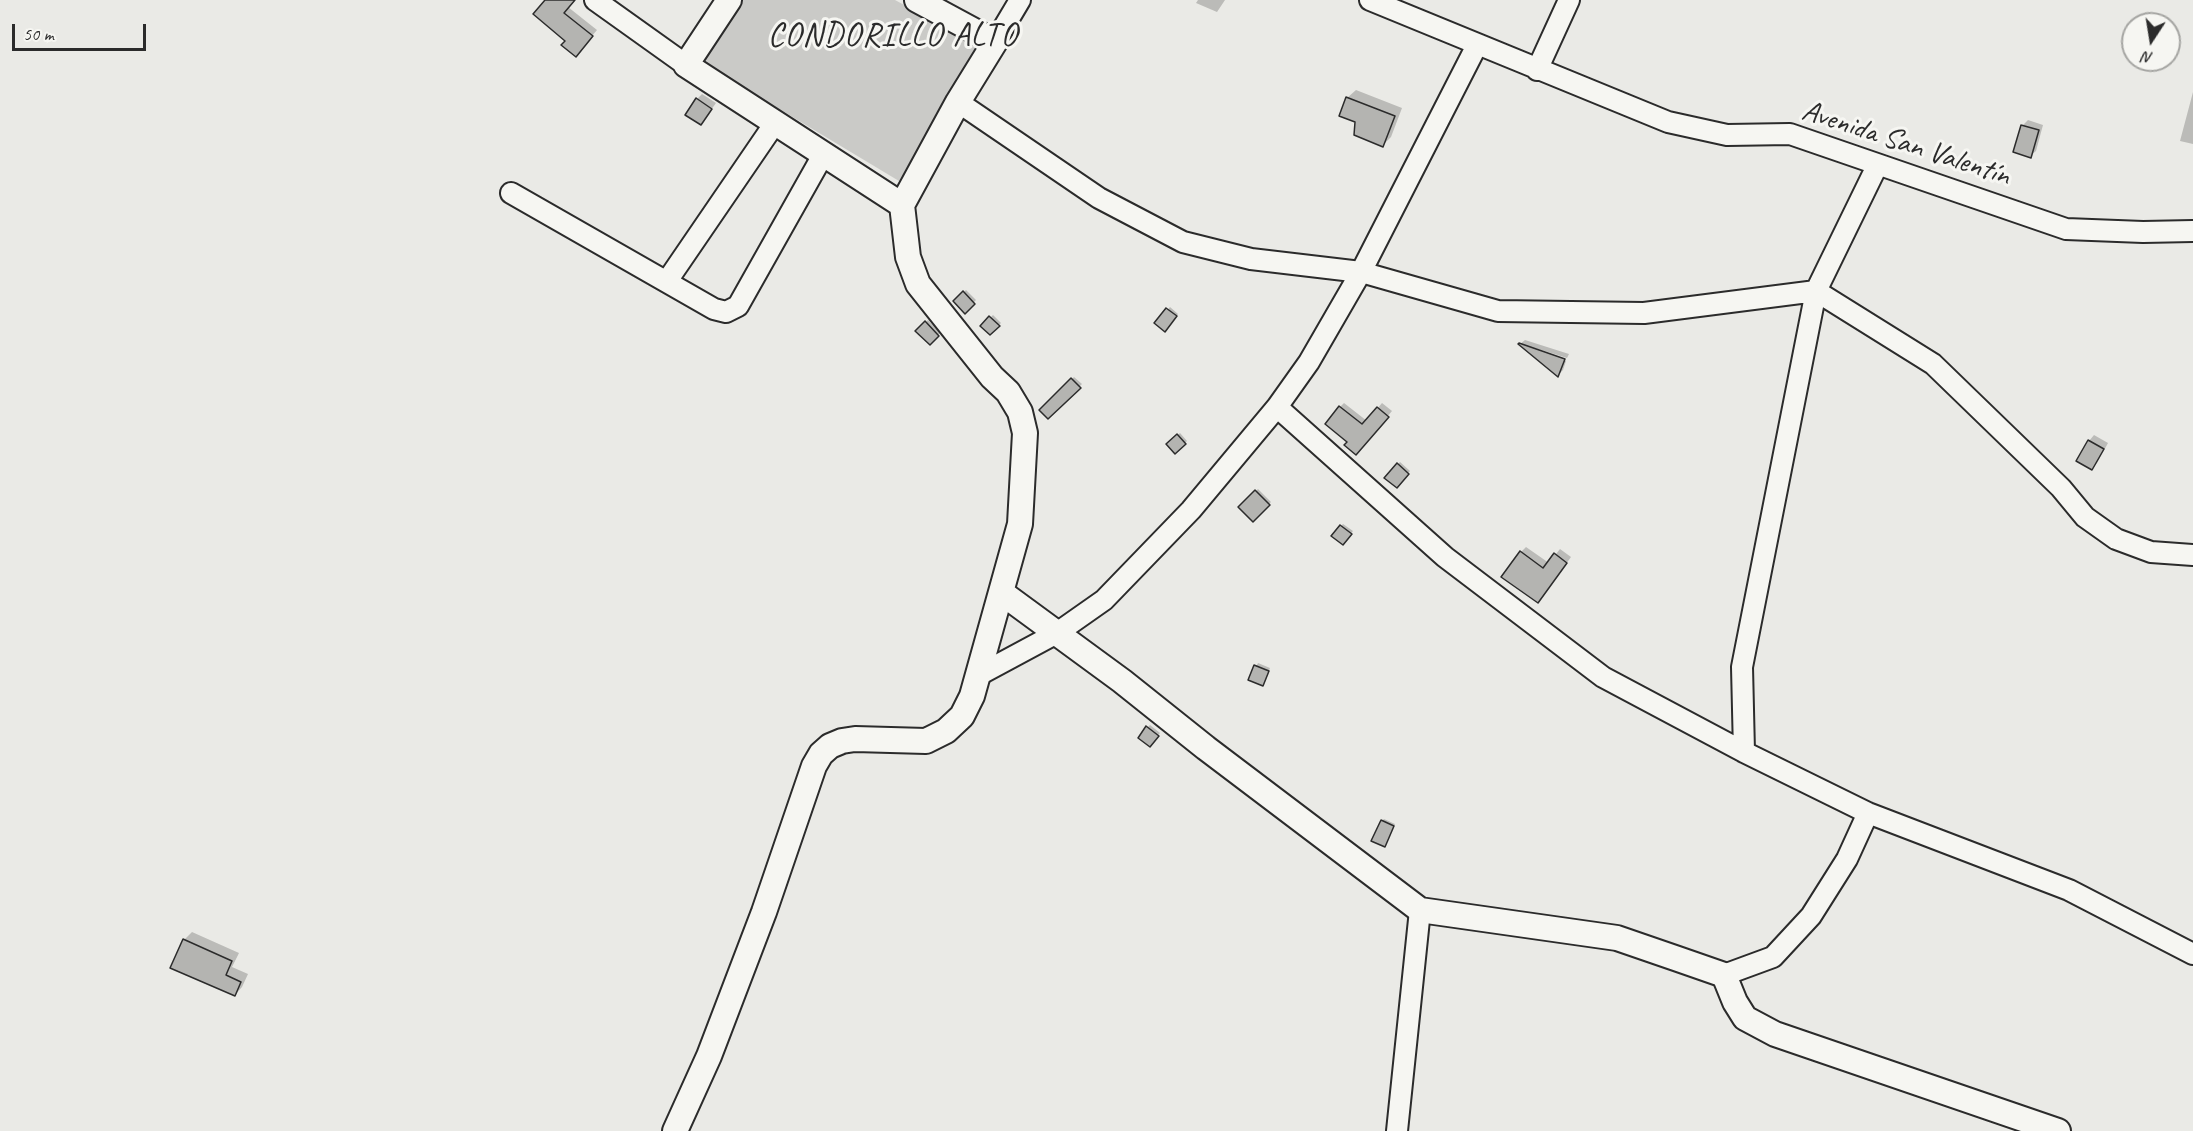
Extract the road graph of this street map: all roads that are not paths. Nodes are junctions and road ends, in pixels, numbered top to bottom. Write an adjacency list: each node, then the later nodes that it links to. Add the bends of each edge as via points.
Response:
1 (595, 0): 9 (street)
2 (729, 0): 9 (street)
3 (917, 0): 7 (street)
4 (1020, 0): 7 (street)
5 (1370, 0): 8 (street, Avenida San Valentín)
6 (1569, 0): 10 (street)
7 (995, 42): 11 (street)
8 (1477, 45): 10 (street, Avenida San Valentín); 18 (street)
9 (686, 65): 12 (street)
10 (1536, 69): 14 (street, Avenida San Valentín, via 1668,122 1727,135 1790,134)
11 (958, 102): 16 (street); 18 (street, via 1099,198 1183,242 1251,259)
12 (775, 123): 13 (street); 19 (street)
13 (823, 155): 16 (street); 19 (street, via 738,306 726,312 714,309)
14 (1877, 166): 17 (street, Avenida San Valentín, via 2066,230); 20 (street)
15 (511, 192): 19 (street)
16 (902, 205): 23 (street, via 908,257 918,284 1008,392 1020,412 1025,433 1020,524)
17 (2193, 231)
18 (1361, 272): 20 (street, via 1498,311 1644,313); 21 (street, via 1309,362)
19 (667, 281)
20 (1816, 291): 22 (street, via 1933,364 2061,488 2085,517 2116,539 2151,552); 26 (street, via 1742,667)
21 (1277, 407): 24 (street, via 1191,510 1104,600); 26 (street, via 1445,557 1603,677)
22 (2193, 555)
23 (1002, 592): 24 (street); 25 (street)
24 (1057, 633): 25 (street); 28 (street)
25 (977, 676): 31 (street, via 962,716 946,731 926,741 842,741 821,754 709,1056)
26 (1744, 752): 27 (street)
27 (1868, 813): 29 (street, via 2069,890); 30 (street, via 1847,859 1812,916 1773,957)
28 (1420, 910): 30 (street, via 1617,938); 32 (street)
29 (2193, 954)
30 (1724, 975): 33 (street, via 1745,1018 1775,1034)
31 (675, 1131)
32 (1397, 1131)
33 (2058, 1131)

